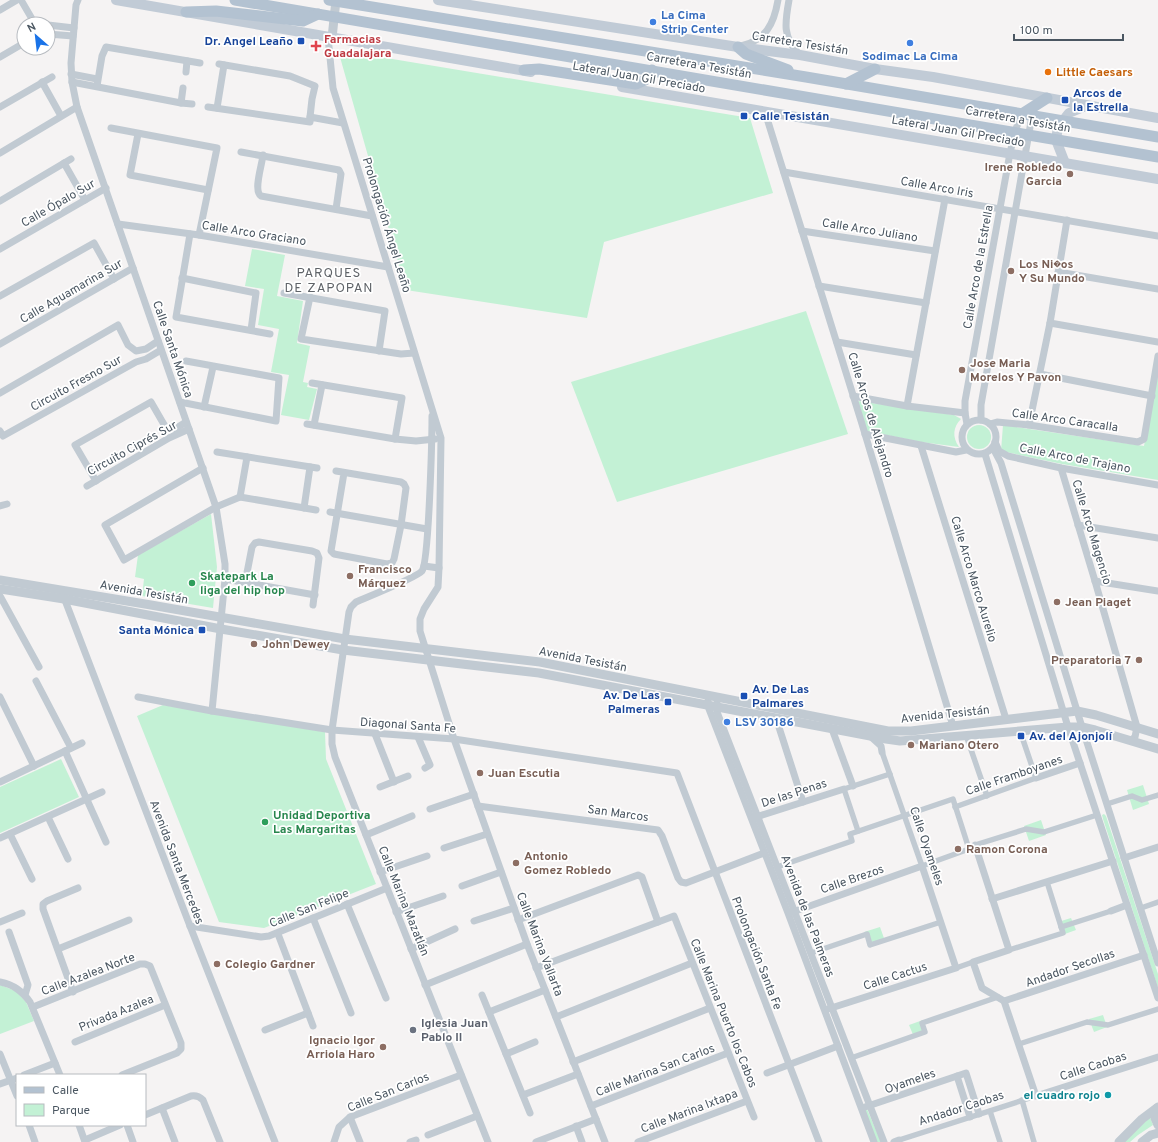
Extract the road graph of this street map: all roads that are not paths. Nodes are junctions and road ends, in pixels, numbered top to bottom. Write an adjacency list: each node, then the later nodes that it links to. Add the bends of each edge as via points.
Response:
1 (17, 0): 10 (street)
2 (21, 0): 13 (street)
3 (78, 0): 16 (street, Calle Santa Mónica)
4 (116, 0): 11 (main road, Lateral Juan Gil Preciado)
5 (235, 0): 12 (main road, Carretera a Tesistán)
6 (333, 0): 14 (street, Prolongación Ángel Leaño); 32 (main road, Carretera a Tesistán)
7 (438, 0): 20 (main road, Carretera Tesistán)
8 (778, 0): 20 (street, via 774,16 764,34 755,41)
9 (789, 0): 22 (street, via 786,31 793,49)
10 (0, 10)
11 (186, 12): 12 (main road, via 216,11 304,21); 19 (main road, Lateral Juan Gil Preciado)
12 (318, 14): 14 (main road, Carretera a Tesistán)
13 (32, 16)
14 (332, 17): 19 (street, Prolongación Ángel Leaño); 28 (main road, Carretera a Tesistán)
15 (56, 26): 16 (street)
16 (74, 28): 18 (street, Calle Santa Mónica)
17 (56, 35): 18 (street)
18 (73, 36): 30 (street, Calle Santa Mónica)
19 (329, 40): 27 (main road, Lateral Juan Gil Preciado); 52 (street, Prolongación Ángel Leaño, via 333,88)
20 (738, 47): 22 (main road, Carretera Tesistán); 32 (main road, via 746,54)
21 (16, 48): 23 (street)
22 (800, 55): 26 (main road, Carretera Tesistán)
23 (0, 57)
24 (187, 61): 25 (street); 29 (street); 35 (street, via 106,47)
25 (200, 63)
26 (875, 69): 36 (main road); 38 (main road, Carretera Tesistán)
27 (524, 70): 28 (main road, via 539,69 636,84 645,80); 46 (main road, Lateral Juan Gil Preciado)
28 (652, 70): 54 (main road, Carretera a Tesistán)
29 (186, 72)
30 (71, 74): 34 (street, Calle Santa Mónica); 35 (street)
31 (52, 77): 33 (street)
32 (806, 77): 36 (main road, Carretera a Tesistán)
33 (42, 82): 41 (street); 48 (street)
34 (72, 82): 35 (street); 44 (street, Calle Santa Mónica)
35 (97, 83): 39 (street)
36 (846, 84): 47 (main road, Carretera a Tesistán)
37 (183, 88): 39 (street)
38 (1048, 98): 43 (main road, Carretera Tesistán); 47 (main road)
39 (181, 103): 40 (street)
40 (192, 104)
41 (0, 106)
42 (208, 106): 45 (street)
43 (1086, 106): 50 (main road, Carretera Tesistán); 51 (main road, via 1069,113)
44 (77, 107): 48 (street); 70 (street, Calle Santa Mónica)
45 (217, 108): 49 (street, via 310,122); 49 (street, via 222,64 290,76 315,86)
46 (765, 112): 61 (main road, Lateral Juan Gil Preciado); 68 (street, Calle Arcos de Alejandro)
47 (1027, 115): 51 (main road, Carretera a Tesistán); 54 (street, Calle Arco de la Estrella); 56 (street)
48 (61, 116): 59 (street)
49 (310, 116): 52 (street)
50 (1158, 118)
51 (1062, 121): 57 (main road, Carretera a Tesistán); 58 (main road, via 1058,127)
52 (343, 123): 78 (street, Prolongación Ángel Leaño)
53 (110, 128): 55 (street)
54 (1015, 131): 56 (main road, Carretera a Tesistán); 61 (street, Calle Arco de la Estrella)
55 (138, 134): 71 (street, via 130,175); 71 (street, via 217,148)
56 (1028, 134): 58 (main road, Carretera a Tesistán); 63 (street)
57 (1158, 137)
58 (1056, 140): 64 (main road, Carretera a Tesistán); 67 (main road)
59 (0, 152)
60 (241, 152): 62 (street)
61 (1010, 154): 63 (main road, Lateral Juan Gil Preciado); 76 (street, Calle Arco de la Estrella)
62 (264, 155): 75 (street, via 339,170 341,174); 75 (street, via 257,189 259,195)
63 (1024, 156): 67 (main road, Lateral Juan Gil Preciado); 77 (street)
64 (1158, 157)
65 (71, 159): 66 (street)
66 (64, 163): 73 (street); 74 (street)
67 (1066, 163): 69 (main road, Lateral Juan Gil Preciado)
68 (784, 172): 72 (street, Calle Arco Iris); 81 (street, Calle Arcos de Alejandro)
69 (1158, 179)
70 (106, 188): 73 (street, Calle Ópalo Sur); 80 (street, Calle Santa Mónica)
71 (208, 190): 83 (street)
72 (945, 199): 76 (street, Calle Arco Iris); 86 (street)
73 (85, 200): 85 (street, Calle Ópalo Sur)
74 (0, 201)
75 (336, 209): 78 (street)
76 (1000, 209): 77 (street, Calle Arco Iris); 122 (street, Calle Arco de la Estrella, via 965,401)
77 (1014, 211): 79 (street, Calle Arco Iris); 123 (street, via 981,405)
78 (372, 216): 87 (street, Prolongación Ángel Leaño)
79 (1067, 220): 84 (street, Calle Arco Iris); 89 (street)
80 (118, 224): 82 (street, Calle Arco Graciano); 88 (street, Calle Santa Mónica)
81 (802, 231): 86 (street, Calle Arco Juliano); 92 (street, Calle Arcos de Alejandro)
82 (190, 234): 83 (street, Calle Arco Graciano); 90 (street)
83 (199, 235): 87 (street, Calle Arco Graciano)
84 (1158, 236)
85 (0, 249)
86 (935, 251): 97 (street)
87 (388, 267): 107 (street, Prolongación Ángel Leaño)
88 (133, 268): 91 (street, Calle Aguamarina Sur); 101 (street, Calle Santa Mónica)
89 (1058, 272): 93 (street); 98 (street)
90 (182, 278): 99 (street, via 256,293); 99 (street, via 176,317)
91 (114, 279): 95 (street, via 94,243); 104 (street, Calle Aguamarina Sur)
92 (819, 286): 97 (street); 102 (street, Calle Arcos de Alejandro)
93 (1158, 289)
94 (284, 293): 96 (street)
95 (0, 296)
96 (310, 297): 106 (street, via 385,311); 106 (street, via 302,339)
97 (926, 303): 108 (street)
98 (1050, 323): 103 (street); 112 (street)
99 (251, 330): 100 (street)
100 (270, 334)
101 (158, 341): 105 (street, Calle Santa Mónica); 115 (street, via 146,349 136,351 128,345 118,325)
102 (837, 342): 108 (street); 116 (street, Calle Arcos de Alejandro)
103 (1158, 342)
104 (0, 344)
105 (161, 350): 118 (street, Calle Santa Mónica); 128 (street, Circuito Fresno Sur)
106 (379, 351): 107 (street)
107 (414, 353): 121 (street, Prolongación Ángel Leaño)
108 (916, 355): 119 (street)
109 (1158, 356): 117 (street)
110 (186, 361): 111 (street)
111 (213, 367): 120 (street); 120 (street, via 279,378 276,421)
112 (1040, 374): 117 (street); 127 (street)
113 (312, 384): 114 (street)
114 (322, 385): 131 (street, via 402,398); 131 (street, via 310,425)
115 (0, 393)
116 (853, 396): 119 (street); 129 (street, Calle Arcos de Alejandro)
117 (1152, 396): 127 (street, Calle Arco Caracalla, via 1144,439 1138,442)
118 (180, 402): 120 (street); 126 (street, Calle Santa Mónica)
119 (907, 406): 122 (street)
120 (204, 407)
121 (432, 410): 130 (street, Prolongación Ángel Leaño); 132 (street, Prolongación Ángel Leaño)
122 (965, 413): 124 (street, Calle Arco de la Estrella)
123 (981, 420): 124 (street); 125 (street)
124 (967, 424): 135 (street, via 961,440)
125 (990, 424): 127 (street, Calle Arco Caracalla, via 997,422); 133 (street, via 996,436)
126 (188, 425): 139 (street, Calle Santa Mónica); 143 (street, Circuito Ciprés Sur); 143 (street, via 175,429 166,428 151,402 75,445)
127 (1029, 425)
128 (2, 433)
129 (865, 434): 134 (street); 185 (street, Calle Arcos de Alejandro)
130 (441, 438): 132 (street); 156 (street, Prolongación Ángel Leaño)
131 (395, 439): 132 (street)
132 (432, 439): 153 (street, Prolongación Ángel Leaño)
133 (994, 445): 137 (street); 140 (street, Calle Arco de Trajano, via 1002,454); 181 (street)
134 (921, 446): 135 (street, via 956,452); 184 (street, Calle Arco Marco Aurelio)
135 (966, 450): 137 (street, via 972,454)
136 (217, 452): 138 (street)
137 (985, 454): 182 (street)
138 (247, 456): 146 (street); 148 (street, via 314,468)
139 (203, 468): 147 (street, Calle Santa Mónica); 147 (street, via 105,525 124,560)
140 (1061, 468): 144 (street, Calle Arco de Trajano); 152 (street, Calle Arco Magencio)
141 (336, 471): 142 (street)
142 (344, 473): 150 (street); 151 (street, via 404,484 406,488)
143 (96, 481): 145 (street, Circuito Ciprés Sur)
144 (1158, 485)
145 (86, 486)
146 (240, 497): 147 (street); 148 (street)
147 (216, 507): 157 (street, Calle Santa Mónica, via 225,564)
148 (304, 508): 149 (street)
149 (316, 510)
150 (334, 513): 151 (street); 151 (street, via 331,552 380,563 392,563)
151 (401, 524): 153 (street)
152 (1078, 525): 154 (street); 159 (street, Calle Arco Magencio)
153 (427, 529): 155 (street, Prolongación Ángel Leaño)
154 (1158, 538)
155 (424, 566): 156 (street); 171 (street, via 421,572 411,578 356,602 349,612)
156 (439, 568): 172 (street, Prolongación Ángel Leaño, via 438,587 420,619 420,631)
157 (224, 579): 161 (street); 169 (street, Calle Santa Mónica)
158 (0, 580): 160 (street, Avenida Tesistán)
159 (1095, 581): 164 (street); 188 (street, Calle Arco Magencio)
160 (10, 582): 162 (street); 163 (street, Avenida Tesistán)
161 (245, 582): 165 (street); 165 (street, via 252,546 255,543 312,551 317,553 319,558)
162 (0, 588): 167 (street, Avenida Tesistán)
163 (61, 590): 167 (street, Avenida Santa Mercedes); 169 (street, Avenida Tesistán)
164 (1158, 591)
165 (314, 594): 168 (street)
166 (0, 596): 175 (street)
167 (64, 599): 170 (street, Avenida Tesistán); 273 (street, Avenida Santa Mercedes)
168 (313, 605)
169 (222, 617): 170 (street, Calle Santa Mónica); 171 (street, Avenida Tesistán)
170 (221, 629): 173 (street, Avenida Tesistán); 180 (street, Calle Santa Mónica)
171 (345, 639): 172 (street, Avenida Tesistán); 173 (street, Calle Marina Mazatlán)
172 (426, 648): 174 (street, Prolongación Ángel Leaño); 179 (street, Avenida Tesistán, via 540,662)
173 (343, 650): 174 (street, Avenida Tesistán); 190 (street, Calle Marina Mazatlán)
174 (429, 660): 179 (street, Avenida Tesistán, via 539,673); 197 (street, Calle Marina Vallarta)
175 (39, 667)
176 (36, 681): 201 (street)
177 (0, 697): 204 (street)
178 (138, 697): 180 (street, Diagonal Santa Fe)
179 (713, 701): 183 (street, Avenida Tesistán); 185 (street, Avenida Tesistán, via 888,731); 229 (street, Avenida de las Palmeras)
180 (212, 711): 190 (street, Diagonal Santa Fe)
181 (1077, 711): 182 (street, Avenida Tesistán); 187 (street); 188 (street, Avenida Tesistán)
182 (1064, 712): 184 (street, Avenida Tesistán); 186 (street)
183 (776, 718): 189 (street, Avenida Tesistán); 220 (street)
184 (1006, 719): 185 (street, Avenida Tesistán)
185 (953, 726)
186 (1068, 727): 187 (street, Avenida Tesistán); 191 (street, Avenida Tesistán); 203 (street)
187 (1082, 727): 198 (street, Avenida Tesistán); 221 (street)
188 (1137, 727): 193 (street, Avenida Tesistán); 198 (street, via 1135,737)
189 (832, 728): 195 (street, Avenida Tesistán); 212 (street)
190 (332, 730): 192 (street, Diagonal Santa Fe); 234 (street, Calle Marina Mazatlán, via 335,757)
191 (1020, 731): 194 (street, Avenida Tesistán); 209 (street)
192 (376, 734): 196 (street, Diagonal Santa Fe); 211 (street)
193 (1158, 734)
194 (966, 735): 195 (street, Avenida Tesistán, via 900,741); 218 (street)
195 (870, 736): 202 (street, Calle Oyameles)
196 (418, 737): 197 (street, Diagonal Santa Fe); 205 (street, via 430,765)
197 (454, 739): 206 (street, Diagonal Santa Fe); 216 (street, Calle Marina Vallarta)
198 (1131, 740): 200 (street, Avenida Tesistán)
199 (82, 743): 201 (street)
200 (1158, 749)
201 (68, 750): 204 (street); 219 (street)
202 (882, 752): 207 (street, Calle Oyameles)
203 (1080, 763): 209 (street, Calle Framboyanes); 230 (street)
204 (34, 766): 210 (street)
205 (425, 768)
206 (676, 772): 249 (street, Prolongación Santa Fe)
207 (890, 774): 212 (street); 225 (street, Calle Oyameles)
208 (408, 776): 211 (street)
209 (1036, 778): 218 (street, Calle Framboyanes)
210 (0, 782)
211 (394, 782): 213 (street)
212 (853, 786): 214 (street)
213 (380, 787)
214 (844, 789): 220 (street, De las Penas); 231 (street)
215 (102, 792): 219 (street)
216 (474, 794): 222 (street, Calle Marina Vallarta); 224 (street)
217 (1158, 795): 221 (street, via 1142,800 1132,796)
218 (987, 796): 223 (street, Calle Framboyanes)
219 (86, 799): 227 (street); 236 (street)
220 (803, 802): 229 (street, De las Penas)
221 (1107, 804): 228 (street)
222 (478, 806): 233 (street, Calle Marina Vallarta); 249 (street, San Marcos, via 658,830 681,882 686,883)
223 (955, 807): 225 (street, via 953,799); 237 (street)
224 (430, 809)
225 (904, 815): 231 (street); 245 (street, Calle Oyameles)
226 (412, 816): 234 (street)
227 (48, 817): 232 (street); 243 (street)
228 (1111, 817): 230 (street); 242 (street)
229 (754, 818): 240 (street, Avenida de las Palmeras); 246 (street, Avenida de las Palmeras)
230 (1098, 818): 237 (street, via 1044,832 1026,829); 244 (street)
231 (858, 831): 246 (street, via 850,834 852,841)
232 (10, 834): 235 (street); 250 (street)
233 (487, 834): 239 (street); 248 (street, Calle Marina Vallarta)
234 (366, 835): 247 (street, Calle Marina Mazatlán)
235 (0, 838)
236 (106, 842)
237 (972, 847): 245 (street); 256 (street)
238 (1158, 847): 242 (street)
239 (444, 848)
240 (764, 853): 249 (street, San Marcos); 264 (street, Avenida de las Palmeras)
241 (427, 856): 247 (street)
242 (1124, 858): 261 (street)
243 (68, 859)
244 (1113, 861): 251 (street); 259 (street)
245 (922, 866): 264 (street, Calle Brezos); 272 (street, Calle Oyameles)
246 (777, 867): 264 (street, Avenida de las Palmeras)
247 (380, 872): 254 (street, Calle Marina Mazatlán)
248 (501, 872): 252 (street); 260 (street, Calle Marina Vallarta)
249 (714, 872): 322 (street, Prolongación Santa Fe)
250 (32, 878)
251 (1047, 882): 256 (street); 274 (street)
252 (462, 886)
253 (78, 888): 279 (street, via 46,900 43,904)
254 (387, 888): 258 (street, Calle San Felipe); 263 (street, Calle Marina Mazatlán)
255 (443, 896): 263 (street)
256 (992, 900): 281 (street)
257 (1158, 902): 261 (street)
258 (347, 904): 266 (street, Calle San Felipe); 296 (street)
259 (1127, 905): 262 (street); 284 (street)
260 (514, 908): 268 (street, Calle Marina Vallarta); 269 (street)
261 (1141, 908): 282 (street)
262 (1111, 911): 274 (street)
263 (396, 912): 280 (street, Calle Marina Mazatlán)
264 (791, 912): 283 (street, Avenida de las Palmeras); 304 (street, Avenida de las Palmeras)
265 (22, 913): 270 (street)
266 (313, 918): 277 (street, Calle San Felipe); 307 (street)
267 (129, 920): 279 (street)
268 (518, 920): 271 (street, via 638,875 642,877); 278 (street, Calle Marina Vallarta)
269 (474, 921)
270 (0, 922)
271 (658, 922): 286 (street, Calle Marina Puerto los Cabos, via 674,916); 288 (street)
272 (941, 922): 283 (street, via 870,945 867,934); 289 (street, Calle Oyameles)
273 (190, 926): 277 (street, Calle San Felipe, via 261,937); 365 (street, Avenida Santa Mercedes)
274 (1061, 927): 281 (street, via 1063,933)
275 (455, 929): 280 (street)
276 (9, 932): 294 (street, via 28,985)
277 (278, 934): 306 (street)
278 (527, 944): 288 (street, Calle Marina Vallarta); 291 (street)
279 (58, 949): 293 (street)
280 (411, 949): 291 (street, Calle Marina Mazatlán)
281 (1009, 950): 285 (street)
282 (1156, 951): 287 (street)
283 (811, 953): 302 (street, Avenida de las Palmeras)
284 (1144, 955): 297 (street); 298 (street, Andador Secollas)
285 (973, 962): 289 (street, Calle Cactus); 298 (street, via 982,988)
286 (692, 963): 301 (street, Calle Marina Puerto los Cabos); 308 (street)
287 (1158, 963)
288 (536, 968): 292 (street, Calle Marina Vallarta)
289 (956, 968): 302 (street, Calle Cactus)
290 (0, 982): 294 (street, via 11,984)
291 (425, 985): 328 (street, Calle Marina Mazatlán)
292 (545, 990): 305 (street); 308 (street, Calle Marina Vallarta)
293 (73, 992): 299 (street, Calle Azalea Norte, via 145,964 150,966); 300 (street, Calle Azalea Norte)
294 (25, 995): 300 (street)
295 (482, 995): 305 (street)
296 (386, 998)
297 (1158, 998)
298 (1001, 999): 313 (street); 319 (street, via 922,1023 925,1032)
299 (165, 1005): 311 (street, Privada Azalea); 326 (street, via 181,1042 181,1048 177,1053)
300 (33, 1007): 321 (street)
301 (710, 1008): 315 (street, Calle Marina Puerto los Cabos); 320 (street)
302 (832, 1008): 304 (street, Calle Cactus); 319 (street, Avenida de las Palmeras)
303 (1158, 1009): 313 (street, via 1108,1025 1087,1022)
304 (824, 1011): 314 (street, Avenida de las Palmeras)
305 (489, 1012): 317 (street)
306 (308, 1013): 309 (street); 310 (street)
307 (351, 1013)
308 (556, 1017): 320 (street, Calle Marina Vallarta)
309 (313, 1026)
310 (265, 1030)
311 (75, 1042)
312 (535, 1042): 317 (street)
313 (1019, 1044): 334 (street)
314 (838, 1046): 322 (street); 341 (street, Avenida de las Palmeras)
315 (728, 1053): 336 (street, Calle Marina Puerto los Cabos); 337 (street, Calle Marina San Carlos)
316 (0, 1054): 330 (street)
317 (506, 1054): 333 (street)
318 (1158, 1056): 334 (street, Calle Caobas)
319 (851, 1058): 338 (street, Avenida de las Palmeras)
320 (573, 1062): 327 (street, Calle Marina Vallarta)
321 (55, 1063): 324 (street); 325 (street)
322 (788, 1065): 323 (street); 373 (street, Prolongación Santa Fe)
323 (767, 1073)
324 (27, 1074)
325 (60, 1074)
326 (124, 1074)
327 (578, 1074): 333 (street); 337 (street, Calle Marina Vallarta)
328 (461, 1075): 346 (street, Calle Marina Mazatlán); 347 (street, Calle San Carlos)
329 (957, 1076): 338 (street, Oyameles); 344 (street, Oyameles, via 966,1073); 349 (street)
330 (14, 1079): 331 (street); 332 (street)
331 (0, 1084)
332 (16, 1090)
333 (523, 1095): 343 (street)
334 (1036, 1096): 335 (street, Andador Caobas)
335 (1022, 1100): 342 (street, Andador Caobas); 377 (street)
336 (747, 1101): 348 (street, Calle Marina Puerto los Cabos); 372 (street, Calle Marina Ixtapa)
337 (591, 1106): 350 (street, Calle Marina Vallarta)
338 (869, 1106): 341 (street, Oyameles); 375 (street, Avenida de las Palmeras)
339 (162, 1108): 345 (street); 363 (street); 364 (street, via 195,1095 200,1096)
340 (1157, 1108): 351 (street, via 1155,1118); 378 (street)
341 (861, 1109): 374 (street, Avenida de las Palmeras)
342 (990, 1111): 344 (street, Andador Caobas); 376 (street)
343 (530, 1113)
344 (979, 1114): 349 (street, Andador Caobas)
345 (146, 1115)
346 (477, 1116): 358 (street); 368 (street, Calle Marina Mazatlán)
347 (350, 1117): 366 (street, Calle San Carlos, via 339,1127); 367 (street)
348 (754, 1117)
349 (970, 1117): 360 (street, Andador Caobas)
350 (596, 1119): 356 (street); 371 (street, Calle Marina Vallarta)
351 (1158, 1125)
352 (28, 1126): 361 (street)
353 (79, 1126): 359 (street)
354 (118, 1126): 359 (street)
355 (127, 1126): 362 (street)
356 (576, 1126): 369 (street); 370 (street)
357 (1158, 1133): 379 (street)
358 (428, 1135)
359 (85, 1141)
360 (896, 1141)
361 (35, 1142)
362 (133, 1142)
363 (176, 1142)
364 (220, 1142)
365 (275, 1142)
366 (334, 1142)
367 (360, 1142)
368 (488, 1142)
369 (536, 1142)
370 (582, 1142)
371 (605, 1142)
372 (638, 1142)
373 (819, 1142)
374 (874, 1142)
375 (884, 1142)
376 (1000, 1142)
377 (1034, 1142)
378 (1119, 1142)
379 (1142, 1142)

